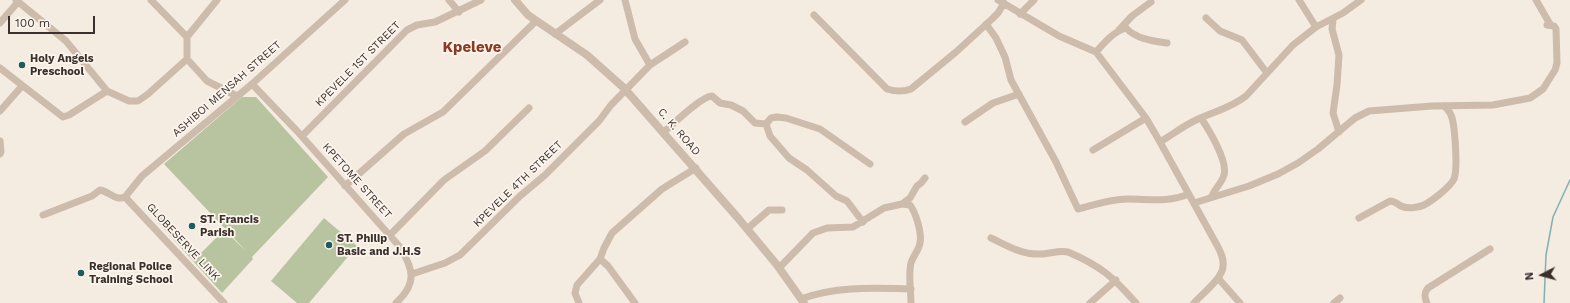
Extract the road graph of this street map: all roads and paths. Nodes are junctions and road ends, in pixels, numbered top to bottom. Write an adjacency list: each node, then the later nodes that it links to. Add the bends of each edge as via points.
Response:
1 (151, 0): 27 (street)
2 (217, 0): 27 (street)
3 (345, 0): 35 (street, ASHIBOI MENSAH STREET)
4 (448, 0): 16 (street)
5 (481, 0): 16 (street, KPEVELE 1ST STREET)
6 (515, 0): 21 (street, C. K. ROAD)
7 (600, 0): 26 (street)
8 (624, 0): 32 (street, via 636,39)
9 (1034, 0): 17 (street)
10 (1299, 0): 24 (street)
11 (1360, 0): 20 (street)
12 (1536, 0): 41 (street, via 1549,25 1554,26 1557,34 1555,70 1539,92 1530,98 1493,105)
13 (17, 1): 22 (street); 38 (street, via 66,41)
14 (1001, 2): 17 (street); 23 (street, via 998,13)
15 (1151, 2): 25 (street)
16 (459, 12): 50 (street, KPEVELE 1ST STREET, via 407,30)
17 (1020, 14): 30 (street)
18 (814, 15): 23 (street, via 887,89 895,92 912,89)
19 (1206, 18): 34 (street, via 1220,31 1242,40)
20 (1333, 20): 24 (street); 49 (street, via 1332,29 1339,55 1333,113)
21 (536, 22): 26 (street, C. K. ROAD); 58 (street, via 443,112 404,134)
22 (0, 23)
23 (986, 24): 39 (street, via 996,38 1007,62 1011,80)
24 (1316, 28): 34 (street, via 1293,45)
25 (1119, 30): 29 (street, via 1126,28 1132,34); 30 (street)
26 (555, 34): 37 (street, C. K. ROAD, via 591,58)
27 (186, 37): 31 (street)
28 (685, 42): 32 (street, KPEVELE 4TH STREET)
29 (1167, 43)
30 (1096, 52): 44 (street)
31 (187, 59): 38 (street, via 138,101 129,101); 40 (street, via 207,81)
32 (650, 65): 37 (street, KPEVELE 4TH STREET)
33 (0, 68): 36 (street)
34 (1267, 73): 45 (street, via 1239,102)
35 (252, 84): 40 (street, ASHIBOI MENSAH STREET); 50 (street, KPETOME STREET)
36 (22, 86): 38 (street, via 64,117); 43 (street)
37 (626, 90): 48 (street, C. K. ROAD); 74 (street, KPEVELE 4TH STREET, via 545,175 460,255)
38 (106, 91)
39 (1019, 94): 46 (street, via 993,103); 59 (street, via 1078,209 1109,201 1168,200)
40 (237, 96): 61 (street, ASHIBOI MENSAH STREET, via 142,176)
41 (1444, 106): 49 (street, via 1369,111 1355,118); 66 (street, via 1452,116 1455,137 1456,170 1452,182 1423,206 1405,208 1393,200)
42 (529, 108): 69 (street, via 485,151 444,180)
43 (0, 111)
44 (1146, 118): 52 (street); 53 (street)
45 (1201, 118): 52 (street); 60 (street, via 1209,129 1225,167 1223,179)
46 (965, 122)
47 (766, 124): 48 (street, via 755,123 743,111 720,103 711,95); 55 (street, via 771,118 777,117 820,129); 67 (street, via 770,136 789,158 836,196 847,201)
48 (664, 132): 56 (street, C. K. ROAD)
49 (1339, 132): 60 (street, via 1298,163 1278,174 1249,186)
50 (302, 136): 58 (street, KPETOME STREET)
51 (0, 141): 54 (street)
52 (1160, 142): 59 (street)
53 (1093, 150)
54 (0, 154)
55 (870, 164)
56 (696, 168): 68 (street, C. K. ROAD); 72 (street, via 662,188 620,225 612,233)
57 (925, 178): 63 (street, via 910,198)
58 (345, 186): 69 (street, KPETOME STREET)
59 (1189, 194): 62 (street)
60 (1212, 196): 62 (street)
61 (125, 197): 65 (street, via 116,198 100,190 92,196); 79 (street, GLOBESERVE LINK)
62 (1194, 203): 75 (street, via 1222,256 1223,270)
63 (902, 204): 67 (street, via 884,208); 77 (street, via 910,205 914,211 920,235 920,243 911,263)
64 (782, 210): 68 (street, via 769,210)
65 (43, 215)
66 (1359, 218)
67 (863, 222): 73 (street, via 853,227 827,228 813,233)
68 (747, 229): 73 (street, C. K. ROAD)
69 (390, 235): 74 (street, KPETOME STREET, via 408,259)
70 (991, 238): 76 (street, via 1024,253 1068,252 1098,266)
71 (1490, 248): 88 (street, via 1428,288 1424,295)
72 (600, 259): 81 (street, via 577,285 575,293); 82 (street)
73 (779, 268): 78 (street, C. K. ROAD)
74 (412, 274): 80 (street, via 408,290)
75 (1218, 278): 86 (street); 87 (street)
76 (1116, 280): 84 (street); 85 (street)
77 (910, 288): 78 (street, via 835,290 818,293); 83 (street)
78 (802, 301)
79 (224, 303)
80 (396, 303)
81 (579, 303)
82 (635, 303)
83 (911, 303)
84 (1090, 303)
85 (1136, 303)
86 (1194, 303)
87 (1240, 303)
88 (1427, 303)

